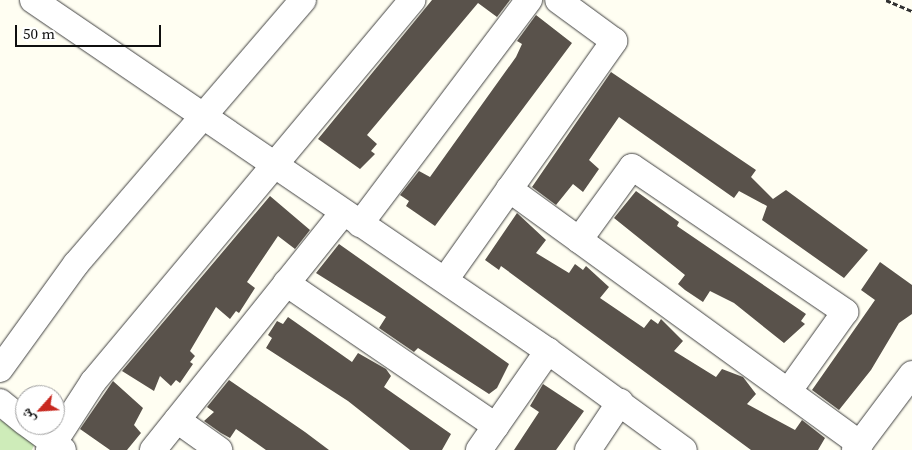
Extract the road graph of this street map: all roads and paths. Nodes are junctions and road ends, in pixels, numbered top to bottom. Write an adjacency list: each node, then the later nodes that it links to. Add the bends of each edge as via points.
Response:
1 (33, 0): 8 (street)
2 (303, 0): 8 (street)
3 (412, 0): 9 (street)
4 (528, 0): 11 (street)
5 (558, 0): 10 (street, via 614,41)
6 (886, 0): 7 (path)
7 (912, 11)
8 (201, 115): 9 (street); 16 (street, via 76,264)
9 (272, 165): 11 (street); 26 (street, via 93,382)
10 (509, 189): 12 (street); 13 (street)
11 (352, 218): 13 (street); 14 (street)
12 (579, 240): 18 (street); 18 (street, via 632,167 845,312)
13 (444, 280): 15 (street)
14 (286, 284): 22 (street); 23 (street)
15 (548, 351): 20 (street); 23 (street)
16 (0, 369)
17 (912, 374): 25 (street)
18 (788, 392): 25 (street)
19 (0, 402): 21 (street)
20 (620, 402): 30 (street); 31 (street)
21 (15, 414)
22 (177, 420): 27 (street); 28 (street)
23 (496, 426): 29 (street)
24 (40, 435): 26 (street)
25 (858, 447)
26 (55, 448)
27 (153, 450)
28 (219, 450)
29 (479, 450)
30 (588, 450)
31 (684, 450)

